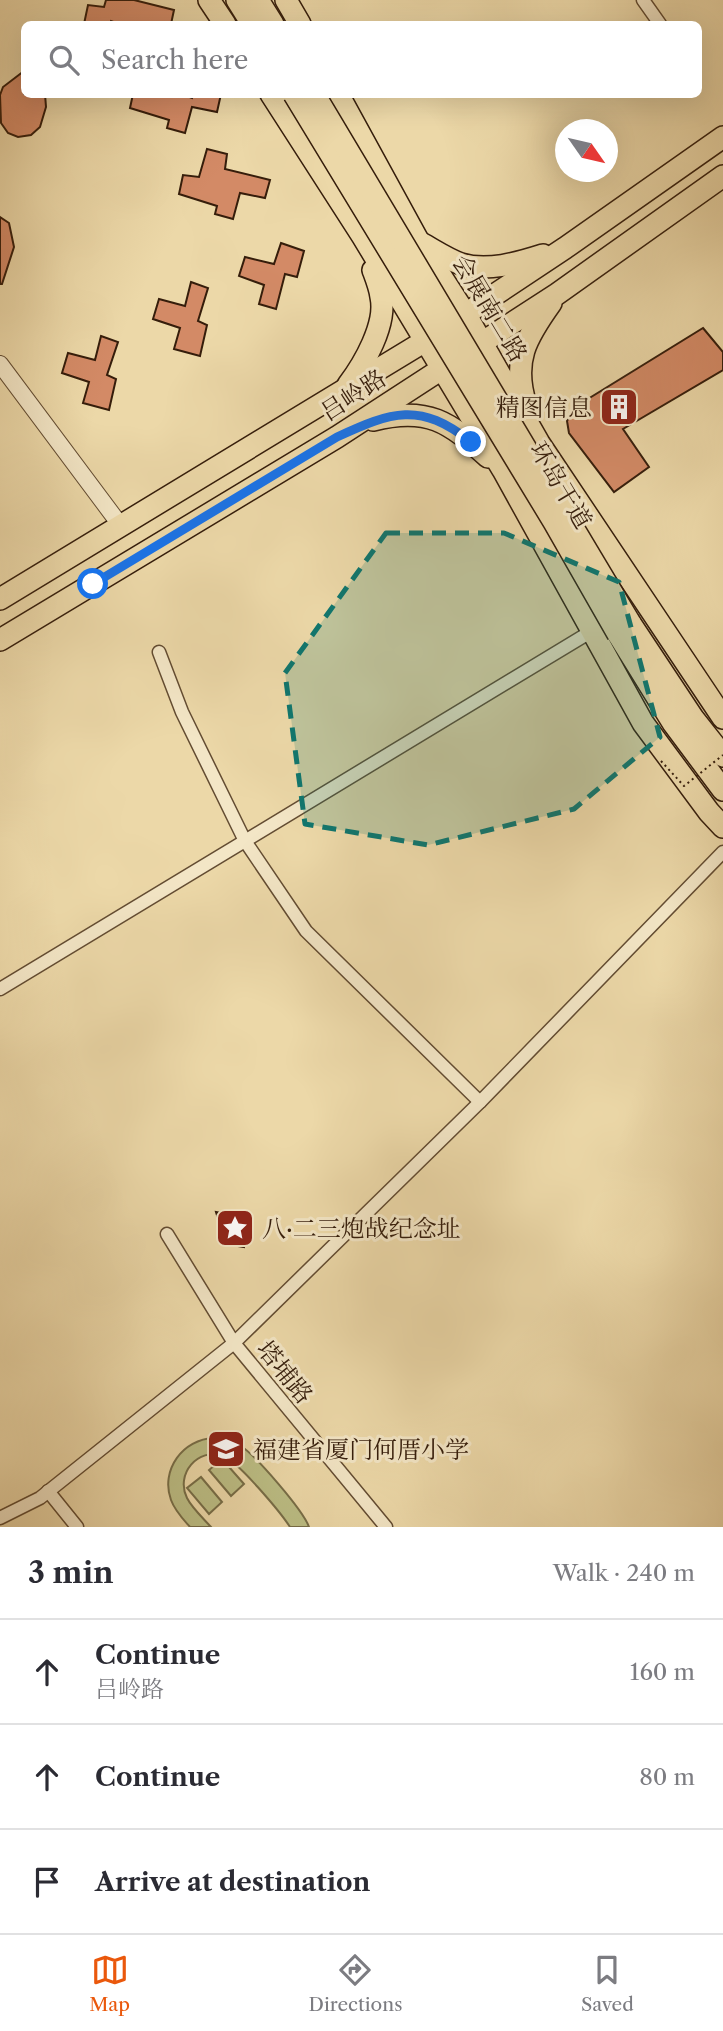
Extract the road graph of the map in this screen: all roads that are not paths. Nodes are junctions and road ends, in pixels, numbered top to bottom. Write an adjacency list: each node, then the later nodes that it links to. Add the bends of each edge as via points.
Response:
1 (209, 0): 6 (main road)
2 (237, 0): 7 (main road)
3 (258, 0): 8 (main road)
4 (286, 0): 9 (main road)
5 (643, 0): 10 (street)
6 (223, 21)
7 (250, 21)
8 (270, 21)
9 (298, 21)
10 (658, 21)
11 (274, 98): 17 (main road)
12 (296, 98): 32 (main road, 环岛干道, bridge, via 554,522)
13 (316, 98): 32 (main road, 环岛干道, bridge)
14 (340, 98): 18 (main road, 会展南二路)
15 (723, 137): 19 (main road, 吕岭路)
16 (723, 176): 20 (main road, 吕岭路)
17 (363, 237): 22 (main road); 26 (main road, via 382,299 381,311 363,365)
18 (419, 242): 19 (main road, via 451,260 477,266 513,264); 21 (main road, 会展南二路)
19 (565, 248): 21 (main road, 吕岭路)
20 (557, 294): 23 (main road, 吕岭路); 28 (main road, via 533,329 521,359 519,381)
21 (466, 315): 22 (main road, 吕岭路); 23 (main road, 会展南二路)
22 (425, 341): 25 (main road); 26 (main road, 吕岭路)
23 (483, 343): 25 (main road, 吕岭路); 28 (main road, 会展南二路)
24 (0, 364): 30 (street)
25 (442, 369): 27 (main road, 吕岭路); 29 (main road)
26 (343, 391): 30 (main road, 吕岭路)
27 (337, 437): 29 (main road, via 373,420 413,414 457,431); 34 (main road, 吕岭路)
28 (539, 443): 29 (main road); 36 (main road, 会展南二路)
29 (503, 470): 33 (main road)
30 (121, 526): 31 (main road, 吕岭路)
31 (0, 599)
32 (624, 628): 37 (main road, 环岛干道); 38 (main road, 环岛干道, via 673,723)
33 (592, 631): 39 (main road, via 643,723); 40 (street)
34 (0, 640)
35 (159, 652): 40 (street, via 182,712)
36 (723, 718)
37 (723, 755)
38 (723, 790)
39 (723, 827)
40 (245, 842): 42 (street); 43 (street, via 306,931)
41 (723, 852): 43 (street)
42 (0, 989)
43 (480, 1102): 45 (street)
44 (167, 1234): 45 (street, 塔埔路)
45 (234, 1343): 46 (street); 49 (street, 塔埔路)
46 (48, 1491): 47 (street); 48 (street)
47 (0, 1518)
48 (77, 1527)
49 (386, 1527)

